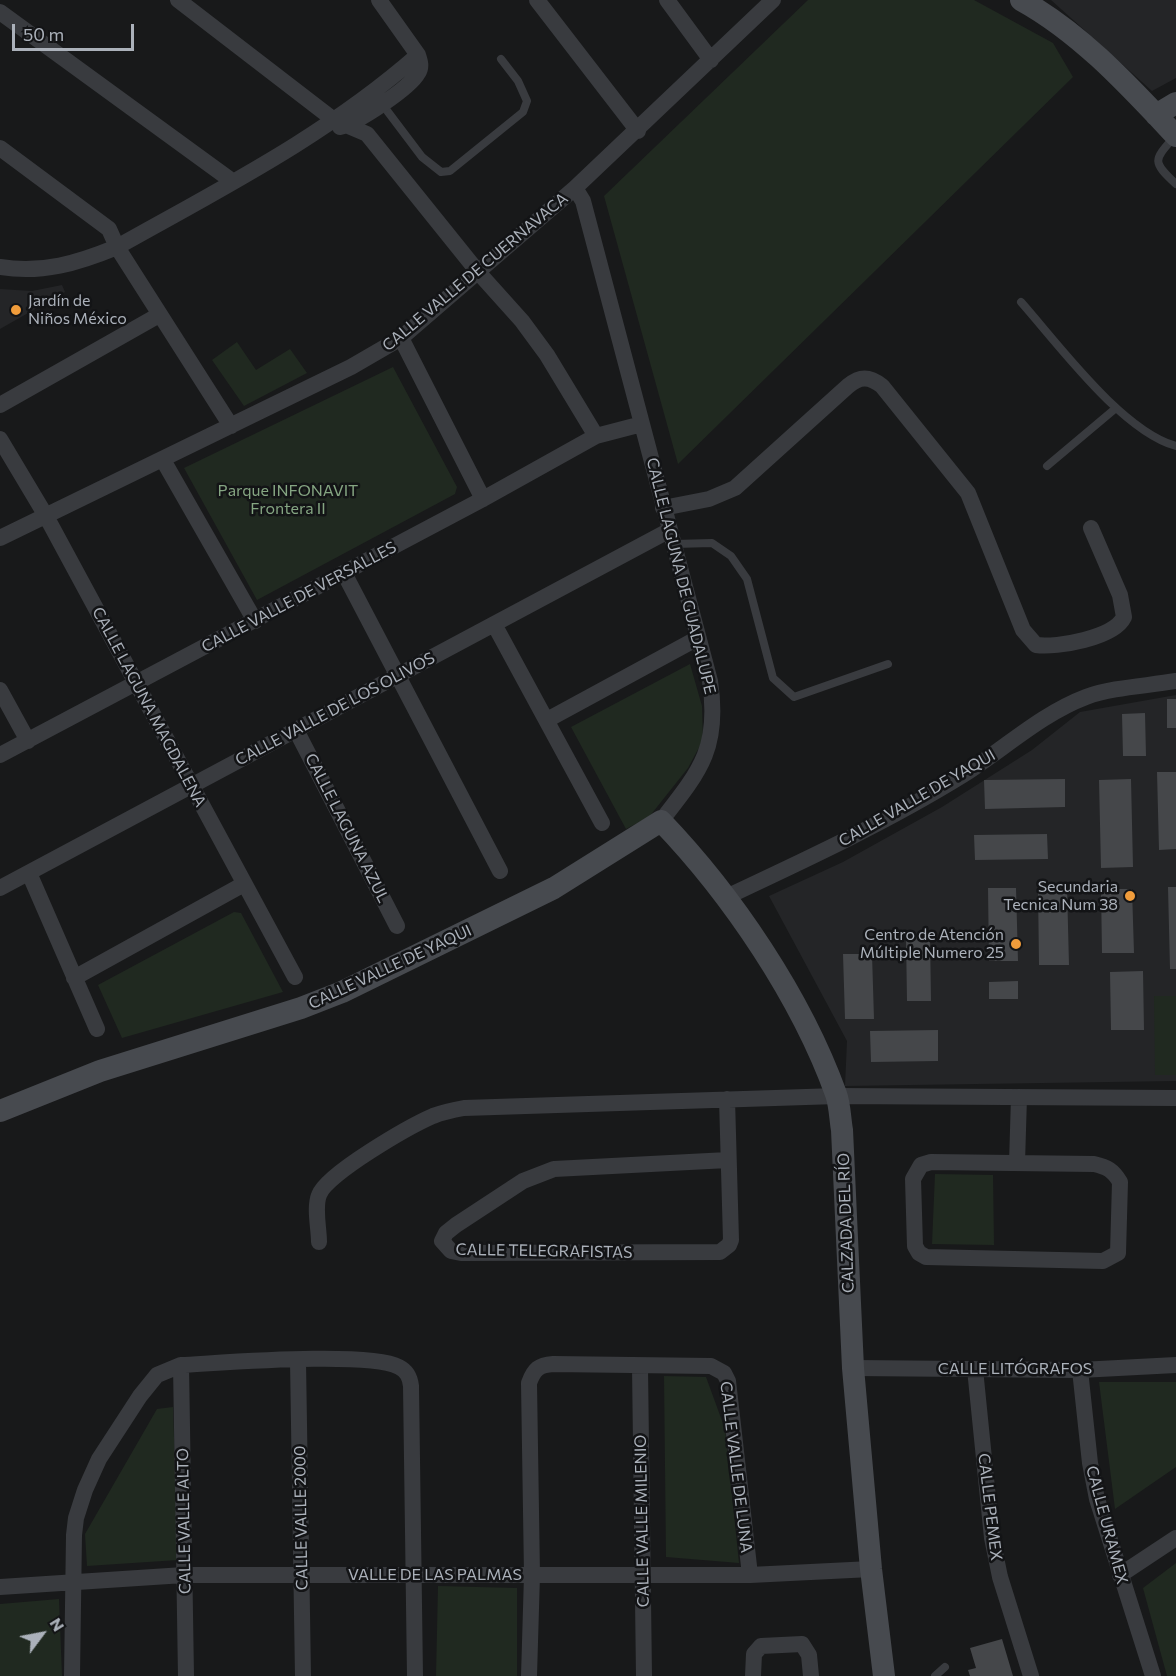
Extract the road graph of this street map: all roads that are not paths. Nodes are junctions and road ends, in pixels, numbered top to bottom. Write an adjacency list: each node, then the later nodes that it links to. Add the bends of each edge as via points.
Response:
1 (178, 0): 13 (street)
2 (379, 0): 10 (street, via 421,64 418,74)
3 (537, 0): 14 (street)
4 (667, 0): 9 (street)
5 (773, 0): 9 (street, CALLE VALLE DE CUERNAVACA)
6 (1020, 0): 12 (street, via 1086,45)
7 (0, 12): 17 (street)
8 (501, 59): 10 (lane, via 527,100 523,112 450,171 441,172 422,157)
9 (711, 60): 14 (street, CALLE VALLE DE CUERNAVACA)
10 (385, 96): 13 (street)
11 (1176, 103): 12 (street)
12 (1156, 115): 15 (street)
13 (341, 123): 17 (street); 22 (street, via 367,134)
14 (638, 131): 19 (street, CALLE VALLE DE CUERNAVACA)
15 (1176, 136): 18 (lane, via 1156,162)
16 (0, 148): 20 (street, via 109,229)
17 (232, 181): 20 (street)
18 (1176, 184)
19 (576, 188): 22 (street, CALLE VALLE DE CUERNAVACA); 28 (street, CALLE LAGUNA DE GUADALUPE, via 583,201)
20 (117, 247): 21 (street, via 56,267); 24 (street)
21 (0, 267)
22 (478, 272): 25 (street, CALLE VALLE DE CUERNAVACA); 30 (street, via 546,354)
23 (1021, 302): 27 (lane)
24 (159, 315): 26 (street); 29 (street)
25 (401, 338): 29 (street, CALLE VALLE DE CUERNAVACA); 35 (street)
26 (0, 405)
27 (1116, 408): 32 (lane, via 1153,437); 34 (lane)
28 (642, 424): 30 (street); 36 (street, CALLE LAGUNA DE GUADALUPE)
29 (231, 426): 33 (street, CALLE VALLE DE CUERNAVACA)
30 (596, 436): 35 (street, CALLE VALLE DE VERSALLES)
31 (0, 439): 37 (street, CALLE LAGUNA MAGDALENA)
32 (1176, 446)
33 (164, 460): 37 (street, CALLE VALLE DE CUERNAVACA); 42 (street)
34 (1047, 466)
35 (483, 499): 41 (street, CALLE VALLE DE VERSALLES)
36 (663, 508): 38 (street, via 709,499 735,488 848,386 864,377 882,386 968,493 1023,630 1036,645 1088,638 1114,629 1124,617 1120,595); 39 (street, CALLE LAGUNA DE GUADALUPE)
37 (46, 516): 40 (street, CALLE VALLE DE CUERNAVACA); 48 (street, CALLE LAGUNA MAGDALENA)
38 (1091, 528)
39 (672, 537): 43 (street, CALLE VALLE DE LOS OLIVOS); 44 (street, CALLE LAGUNA DE GUADALUPE); 45 (lane, via 712,543 731,556 747,579 773,678 794,697)
40 (0, 538)
41 (344, 573): 42 (street, CALLE VALLE DE VERSALLES); 46 (street)
42 (255, 621): 48 (street, CALLE VALLE DE VERSALLES)
43 (494, 624): 46 (street, CALLE VALLE DE LOS OLIVOS); 50 (street)
44 (698, 638): 50 (street); 55 (street, CALLE LAGUNA DE GUADALUPE, via 710,681 713,732 700,768)
45 (888, 664)
46 (398, 675): 51 (street, CALLE VALLE DE LOS OLIVOS); 57 (street)
47 (1176, 681): 61 (street, CALLE VALLE DE YAQUI, via 1089,696 1061,708 963,775 829,848)
48 (137, 684): 52 (street, CALLE VALLE DE VERSALLES); 54 (street, CALLE LAGUNA MAGDALENA)
49 (0, 690): 52 (street)
50 (547, 720): 56 (street)
51 (296, 730): 54 (street, CALLE VALLE DE LOS OLIVOS); 62 (street, CALLE LAGUNA AZUL)
52 (28, 741): 53 (street, CALLE VALLE DE VERSALLES)
53 (0, 755)
54 (191, 784): 58 (street, CALLE VALLE DE LOS OLIVOS); 59 (street, CALLE LAGUNA MAGDALENA)
55 (661, 822): 61 (street, CALZADA DEL RÍO); 70 (street, CALLE VALLE DE YAQUI, via 554,888 342,992 100,1071)
56 (602, 823)
57 (500, 871)
58 (29, 873): 60 (street, CALLE VALLE DE LOS OLIVOS); 64 (street)
59 (244, 884): 63 (street, CALLE LAGUNA MAGDALENA); 64 (street)
60 (0, 888)
61 (724, 898): 66 (street, CALZADA DEL RÍO, via 787,992)
62 (398, 926)
63 (295, 977)
64 (74, 978): 65 (street)
65 (97, 1029)
66 (837, 1096): 67 (street); 69 (street); 78 (street, CALZADA DEL RÍO)
67 (1019, 1097): 68 (street); 72 (street)
68 (1176, 1098)
69 (727, 1099): 71 (street, CALLE TELEGRAFISTAS); 73 (street, via 448,1111 417,1124 325,1183 318,1196)
70 (0, 1111)
71 (728, 1160): 71 (street, CALLE TELEGRAFISTAS, via 730,1240 720,1252 461,1253 451,1251 442,1241 456,1225 523,1181 555,1169)
72 (1017, 1163): 72 (street, via 1094,1164 1114,1172 1120,1182 1118,1253 1103,1261 934,1259 919,1253 915,1246 913,1179 921,1165)
73 (319, 1242)
74 (298, 1361): 75 (street); 85 (street, via 352,1360 391,1364 405,1371 411,1386); 89 (street, CALLE VALLE 2000)
75 (181, 1365): 84 (street, CALLE VALLE ALTO); 90 (street, via 157,1375 99,1459 76,1518)
76 (1176, 1365): 80 (street, CALLE LITÓGRAFOS)
77 (640, 1367): 83 (street, CALLE VALLE MILENIO); 86 (street, via 553,1364 534,1371 530,1383); 87 (street, CALLE VALLE DE LUNA, via 711,1366 724,1373)
78 (853, 1368): 79 (street, CALLE LITÓGRAFOS); 82 (street, CALZADA DEL RÍO)
79 (975, 1369): 80 (street, CALLE LITÓGRAFOS); 103 (street, CALLE PEMEX, via 992,1538)
80 (1080, 1370): 88 (street, CALLE URAMEX, via 1090,1463)
81 (1176, 1538): 88 (street)
82 (871, 1569): 87 (street, VALLE DE LAS PALMAS); 101 (street, CALZADA DEL RÍO)
83 (643, 1574): 86 (street, VALLE DE LAS PALMAS); 87 (street, VALLE DE LAS PALMAS); 98 (street, CALLE VALLE MILENIO)
84 (184, 1575): 89 (street, VALLE DE LAS PALMAS); 90 (street, VALLE DE LAS PALMAS); 94 (street, CALLE VALLE ALTO)
85 (413, 1575): 86 (street, VALLE DE LAS PALMAS); 89 (street, VALLE DE LAS PALMAS); 96 (street)
86 (532, 1575): 97 (street)
87 (750, 1575)
88 (1120, 1575): 104 (street, CALLE URAMEX)
89 (302, 1576): 95 (street, CALLE VALLE 2000)
90 (72, 1583): 91 (street, VALLE DE LAS PALMAS); 93 (street)
91 (0, 1587)
92 (945, 1667): 102 (lane)
93 (72, 1676)
94 (186, 1676)
95 (303, 1676)
96 (415, 1676)
97 (529, 1676)
98 (644, 1676)
99 (753, 1676): 100 (street, via 754,1654 761,1646 796,1643 806,1648)
100 (811, 1676)
101 (884, 1676)
102 (935, 1676)
103 (1031, 1676)
104 (1154, 1676)

